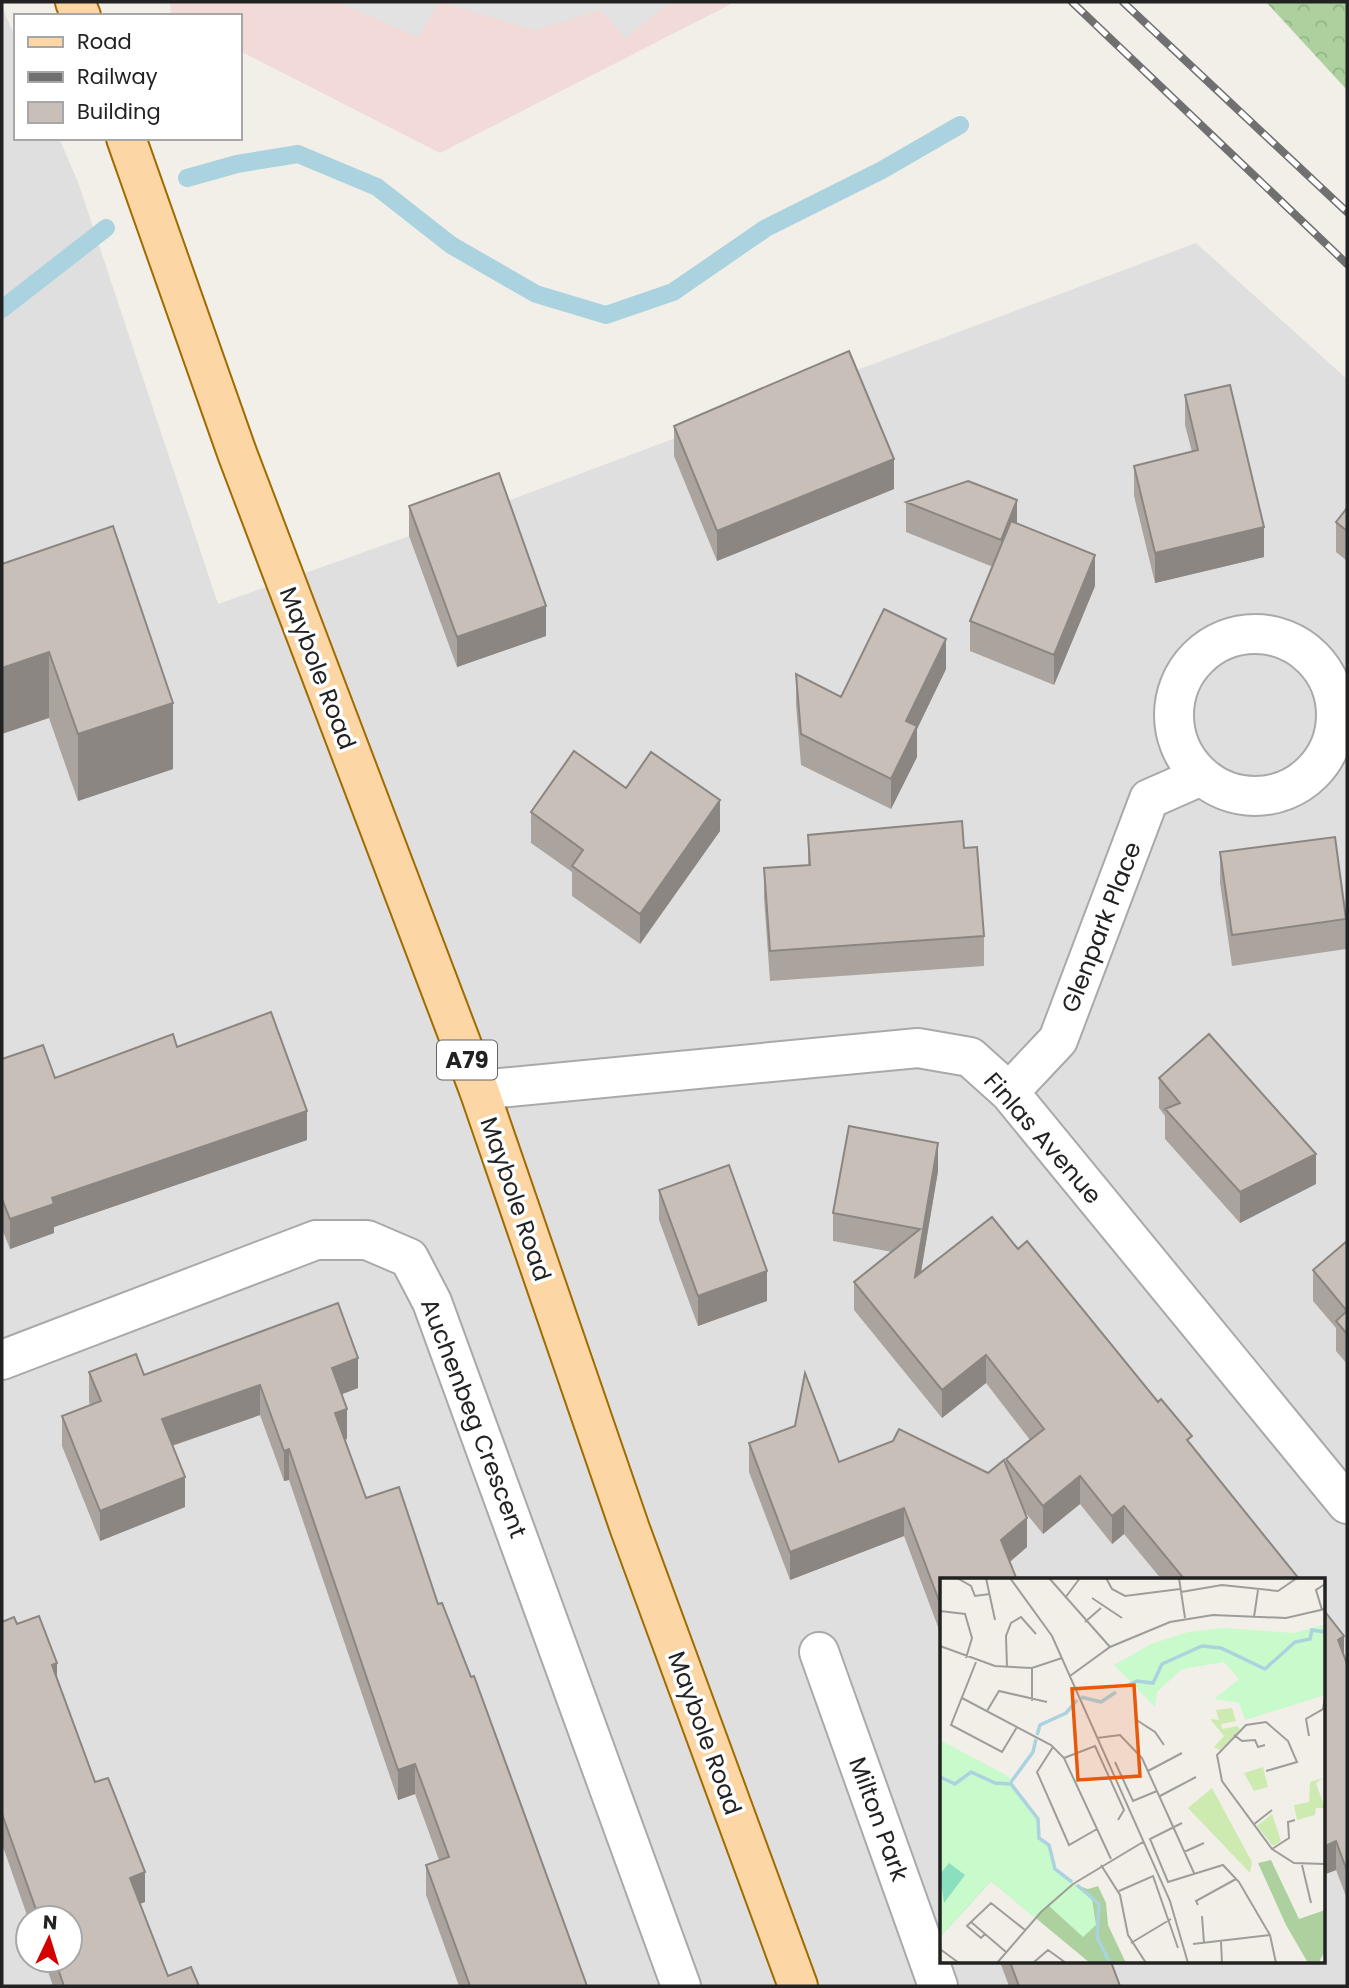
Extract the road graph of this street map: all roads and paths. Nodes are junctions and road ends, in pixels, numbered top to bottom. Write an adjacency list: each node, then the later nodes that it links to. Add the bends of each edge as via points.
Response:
1 (127, 140): 4 (main road, Maybole Road / A79, via 237,453)
2 (1340, 738): 3 (street, via 1303,782 1278,793 1251,797 1223,791); 3 (street, via 1330,684 1317,662 1296,645 1271,635 1244,634 1219,642 1198,657 1182,679 1174,704 1174,731 1184,756)
3 (1200, 776): 5 (street, Glenpark Place, via 1149,799 1058,1040)
4 (479, 1090): 5 (street, Finlas Avenue, via 918,1048 970,1057); 10 (main road, Maybole Road / A79, via 630,1529)
5 (1009, 1092): 7 (street, Finlas Avenue)
6 (2, 1360): 9 (street, Auchenbeg Crescent, via 316,1240 367,1240 409,1258 441,1327)
7 (1347, 1504)
8 (819, 1651): 11 (street, Milton Park)
9 (681, 1986)
10 (797, 1986)
11 (939, 1986)

